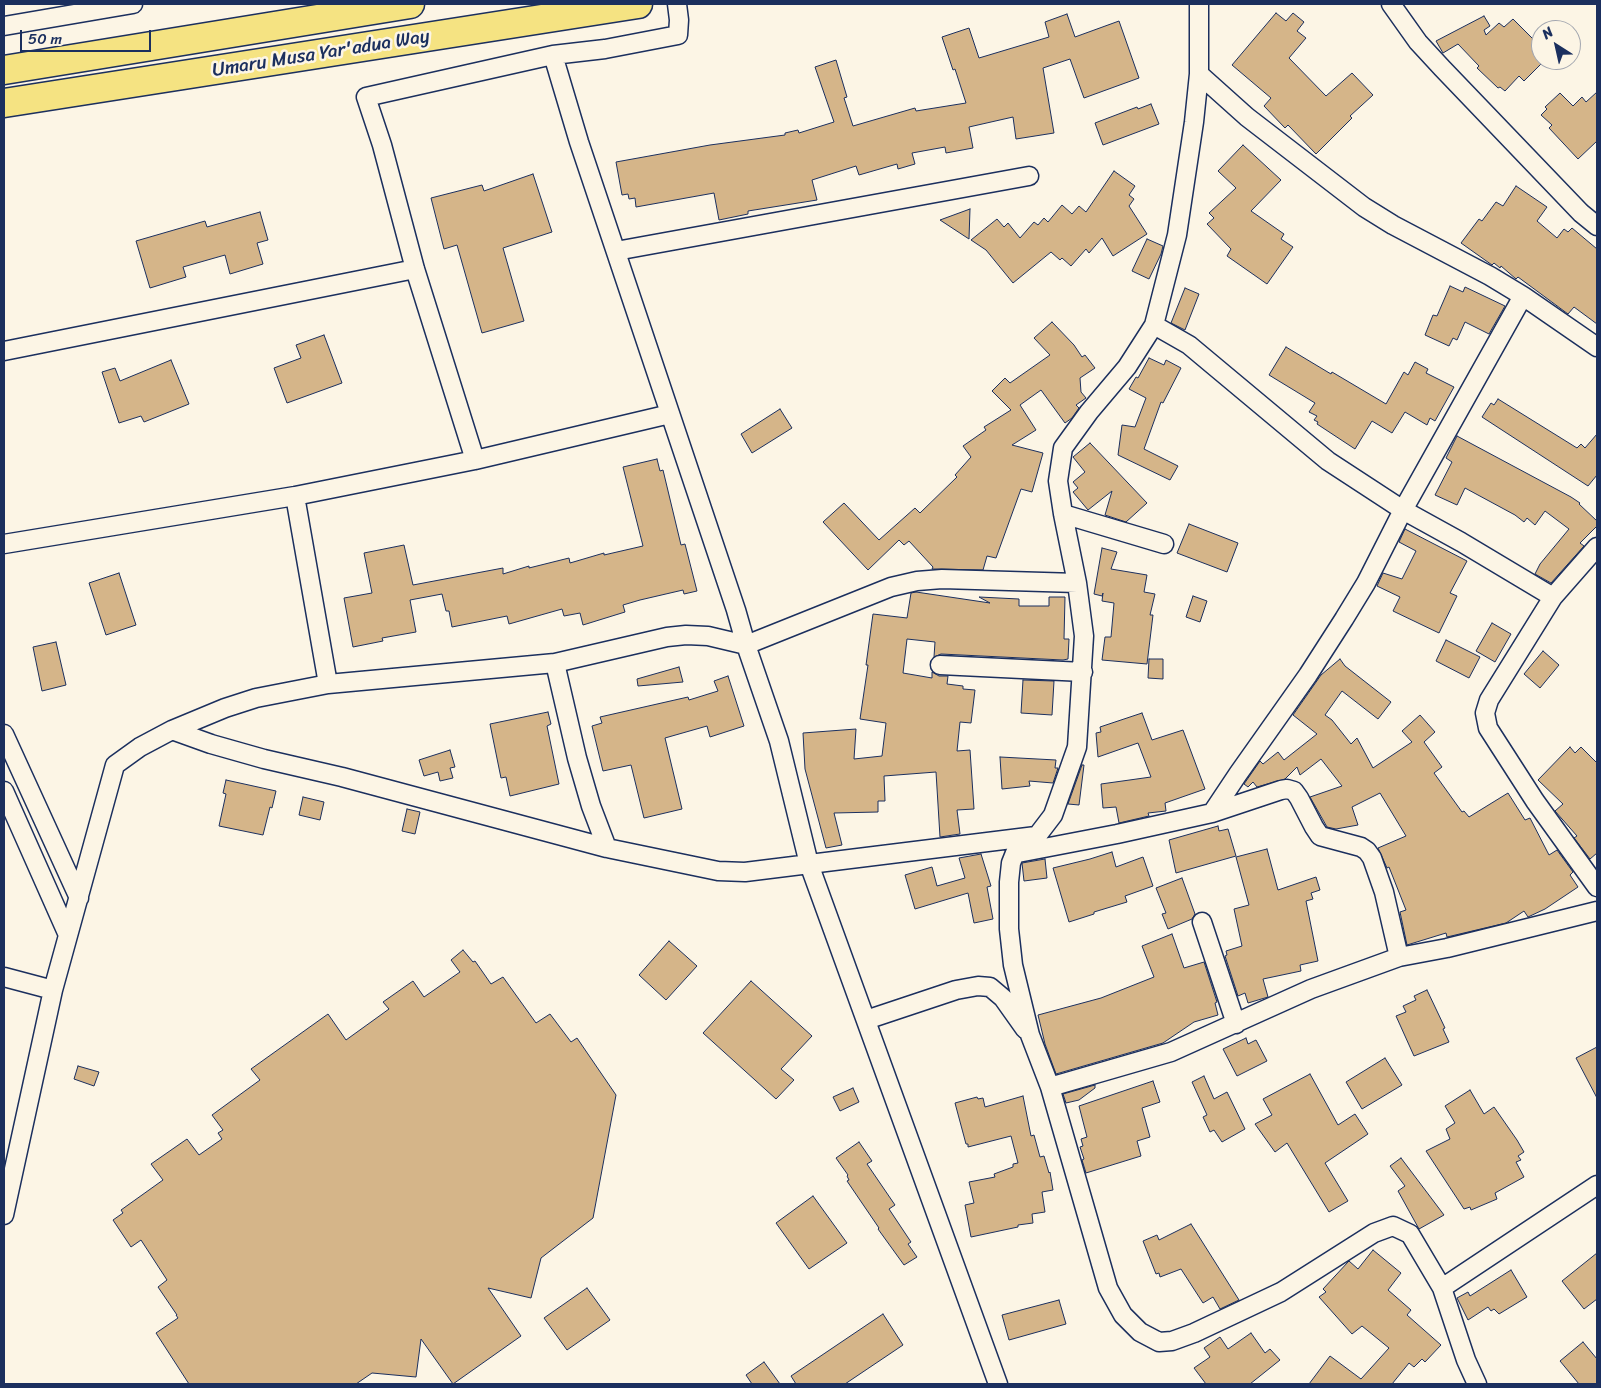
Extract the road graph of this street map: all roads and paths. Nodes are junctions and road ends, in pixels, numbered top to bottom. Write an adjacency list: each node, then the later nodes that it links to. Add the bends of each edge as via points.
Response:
1 (133, 4): 7 (street)
2 (410, 4): 9 (main road, Umaru Musa Yar'adua Way)
3 (638, 4): 11 (main road, Umaru Musa Yar'adua Way)
4 (677, 4): 8 (street, via 678,35)
5 (1199, 4): 10 (street)
6 (1391, 4): 13 (street, via 1418,42 1442,68)
7 (4, 26)
8 (553, 55): 14 (street); 15 (street, via 366,96)
9 (4, 70)
10 (1199, 74): 16 (street, via 1247,117 1364,207); 17 (street, via 1177,235)
11 (4, 103)
12 (1029, 176): 14 (street)
13 (1597, 226)
14 (616, 251): 20 (street)
15 (415, 269): 19 (street); 21 (street)
16 (1523, 296): 18 (street); 23 (street)
17 (1154, 325): 23 (street, via 1189,345 1328,461); 24 (street, via 1127,367 1088,412 1063,448 1058,481)
18 (1597, 347)
19 (4, 351)
20 (670, 414): 21 (street); 31 (street)
21 (475, 460): 22 (street)
22 (294, 496): 25 (street); 35 (street)
23 (1403, 510): 30 (street); 39 (street, via 1344,620)
24 (1063, 514): 26 (street); 29 (street)
25 (4, 544)
26 (1164, 544)
27 (1597, 547): 28 (street)
28 (1591, 565): 30 (street)
29 (1077, 583): 31 (street, via 917,581 891,587); 34 (street, via 1084,636)
30 (1553, 597): 44 (street, via 1488,700 1485,713 1488,728 1534,801)
31 (746, 645): 32 (street, via 708,636 686,635); 43 (street, via 779,741)
32 (555, 663): 35 (street); 41 (street, via 577,758)
33 (940, 665): 34 (street)
34 (1083, 672): 40 (street, via 1077,747 1053,814)
35 (328, 684): 36 (street, via 256,698)
36 (172, 730): 41 (street, via 264,759); 45 (street, via 140,747 116,765)
37 (4, 734): 45 (street)
38 (4, 791): 48 (street)
39 (1212, 813): 42 (street); 49 (street, via 1281,790 1294,792 1320,836 1361,847 1372,858 1384,892)
40 (1037, 836): 42 (street); 43 (street)
41 (607, 848): 43 (street, via 718,871 745,872)
42 (1015, 853): 54 (street, via 1009,882 1009,929 1012,965)
43 (809, 864): 52 (street)
44 (1597, 887)
45 (79, 898): 48 (street)
46 (1597, 911): 49 (street)
47 (1202, 922): 53 (street)
48 (68, 935): 51 (street)
49 (1399, 957): 53 (street, via 1312,989)
50 (4, 977): 51 (street)
51 (53, 990): 57 (street)
52 (866, 1020): 54 (street, via 956,990 990,987); 59 (street)
53 (1236, 1024): 55 (street, via 1171,1052)
54 (1030, 1035): 55 (street)
55 (1050, 1087): 58 (street, via 1108,1288 1123,1315 1140,1332 1159,1342 1194,1333 1281,1292 1374,1234 1393,1226 1410,1234)
56 (1597, 1185): 58 (street)
57 (4, 1215)
58 (1442, 1288): 60 (street)
59 (998, 1384)
60 (1477, 1384)

